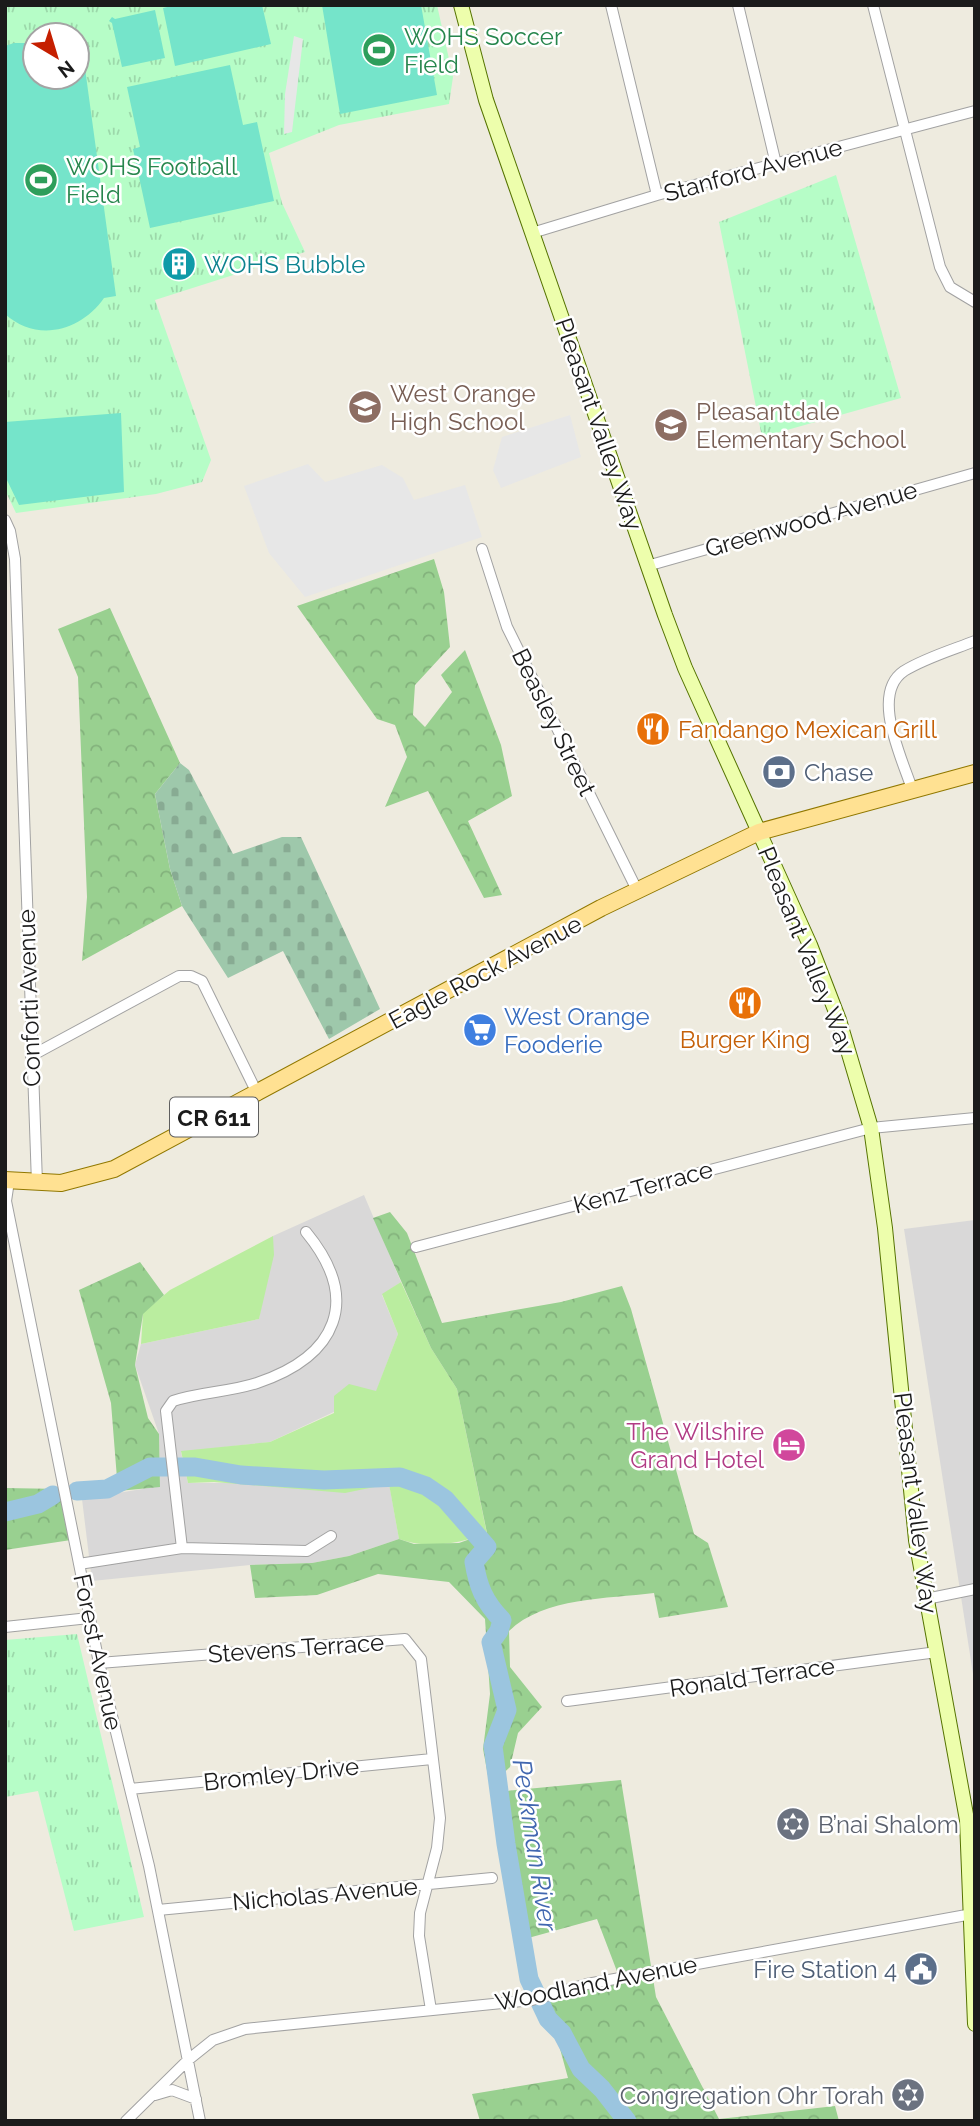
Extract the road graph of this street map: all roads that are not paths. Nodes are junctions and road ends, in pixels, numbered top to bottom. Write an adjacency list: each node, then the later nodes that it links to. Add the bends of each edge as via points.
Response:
1 (461, 5): 9 (main road, Pleasant Valley Way, via 486,100)
2 (611, 5): 8 (street)
3 (738, 5): 7 (street)
4 (873, 5): 6 (street)
5 (975, 111): 6 (street, Stanford Avenue)
6 (905, 130): 7 (street, Stanford Avenue); 10 (street, via 944,279 957,294)
7 (776, 163): 8 (street, Stanford Avenue)
8 (657, 195): 9 (street, Stanford Avenue)
9 (532, 233): 14 (main road, Pleasant Valley Way)
10 (975, 302)
11 (975, 473): 14 (street, Greenwood Avenue)
12 (5, 520): 15 (street, Conforti Avenue, via 15,559)
13 (482, 549): 20 (street, Beasley Street, via 507,627)
14 (647, 566): 19 (main road, Pleasant Valley Way, via 685,668)
15 (11, 622): 21 (street, Conforti Avenue)
16 (975, 641): 18 (street, via 901,673 891,687 888,711)
17 (975, 773): 18 (main road, Eagle Rock Avenue / CR 611)
18 (912, 789): 19 (main road, Eagle Rock Avenue / CR 611)
19 (759, 832): 20 (main road, Eagle Rock Avenue / CR 611); 24 (main road, Pleasant Valley Way, via 839,1020)
20 (637, 890): 22 (main road, Eagle Rock Avenue / CR 611)
21 (31, 1056): 22 (street, via 179,976 191,976 202,981); 26 (street, Conforti Avenue)
22 (258, 1095): 26 (main road, Eagle Rock Avenue / CR 611, via 114,1169 80,1180)
23 (975, 1118): 24 (street, Kenz Terrace)
24 (871, 1128): 28 (street, Kenz Terrace); 33 (main road, Pleasant Valley Way)
25 (7, 1181): 26 (main road, Eagle Rock Avenue / CR 611); 31 (street, Forest Avenue, via 6,1200)
26 (37, 1183)
27 (306, 1233): 30 (street, via 324,1254 334,1278 338,1300 329,1336 316,1352 276,1375 173,1401 165,1417)
28 (416, 1247)
29 (331, 1536): 30 (street, via 307,1551)
30 (182, 1548): 31 (street)
31 (79, 1564): 34 (street, Forest Avenue)
32 (975, 1589): 33 (street)
33 (926, 1599): 36 (main road, Pleasant Valley Way)
34 (89, 1618): 35 (street); 37 (street, Forest Avenue)
35 (5, 1627)
36 (937, 1652): 38 (street, Ronald Terrace); 44 (main road, Pleasant Valley Way, via 963,1790)
37 (99, 1663): 39 (street, Stevens Terrace, via 405,1639 421,1659); 40 (street, Forest Avenue)
38 (567, 1701)
39 (432, 1759): 40 (street, Bromley Drive); 42 (street, Stevens Terrace, via 440,1818)
40 (130, 1789): 43 (street, Forest Avenue)
41 (492, 1878): 42 (street, Nicholas Avenue)
42 (427, 1885): 43 (street, Nicholas Avenue); 45 (street, Stevens Terrace, via 419,1936)
43 (158, 1910): 47 (street, Forest Avenue)
44 (972, 1914): 45 (street, Woodland Avenue, via 587,1984 537,1998); 46 (main road, Pleasant Valley Way)
45 (431, 2010): 47 (street, Woodland Avenue, via 245,2029 214,2040)
46 (975, 2024)
47 (188, 2060): 48 (street, Woodland Avenue); 49 (street, Forest Avenue)
48 (153, 2095): 49 (street, via 172,2090); 50 (street, Woodland Avenue)
49 (196, 2099): 51 (street, Forest Avenue)
50 (126, 2121)
51 (201, 2121)

